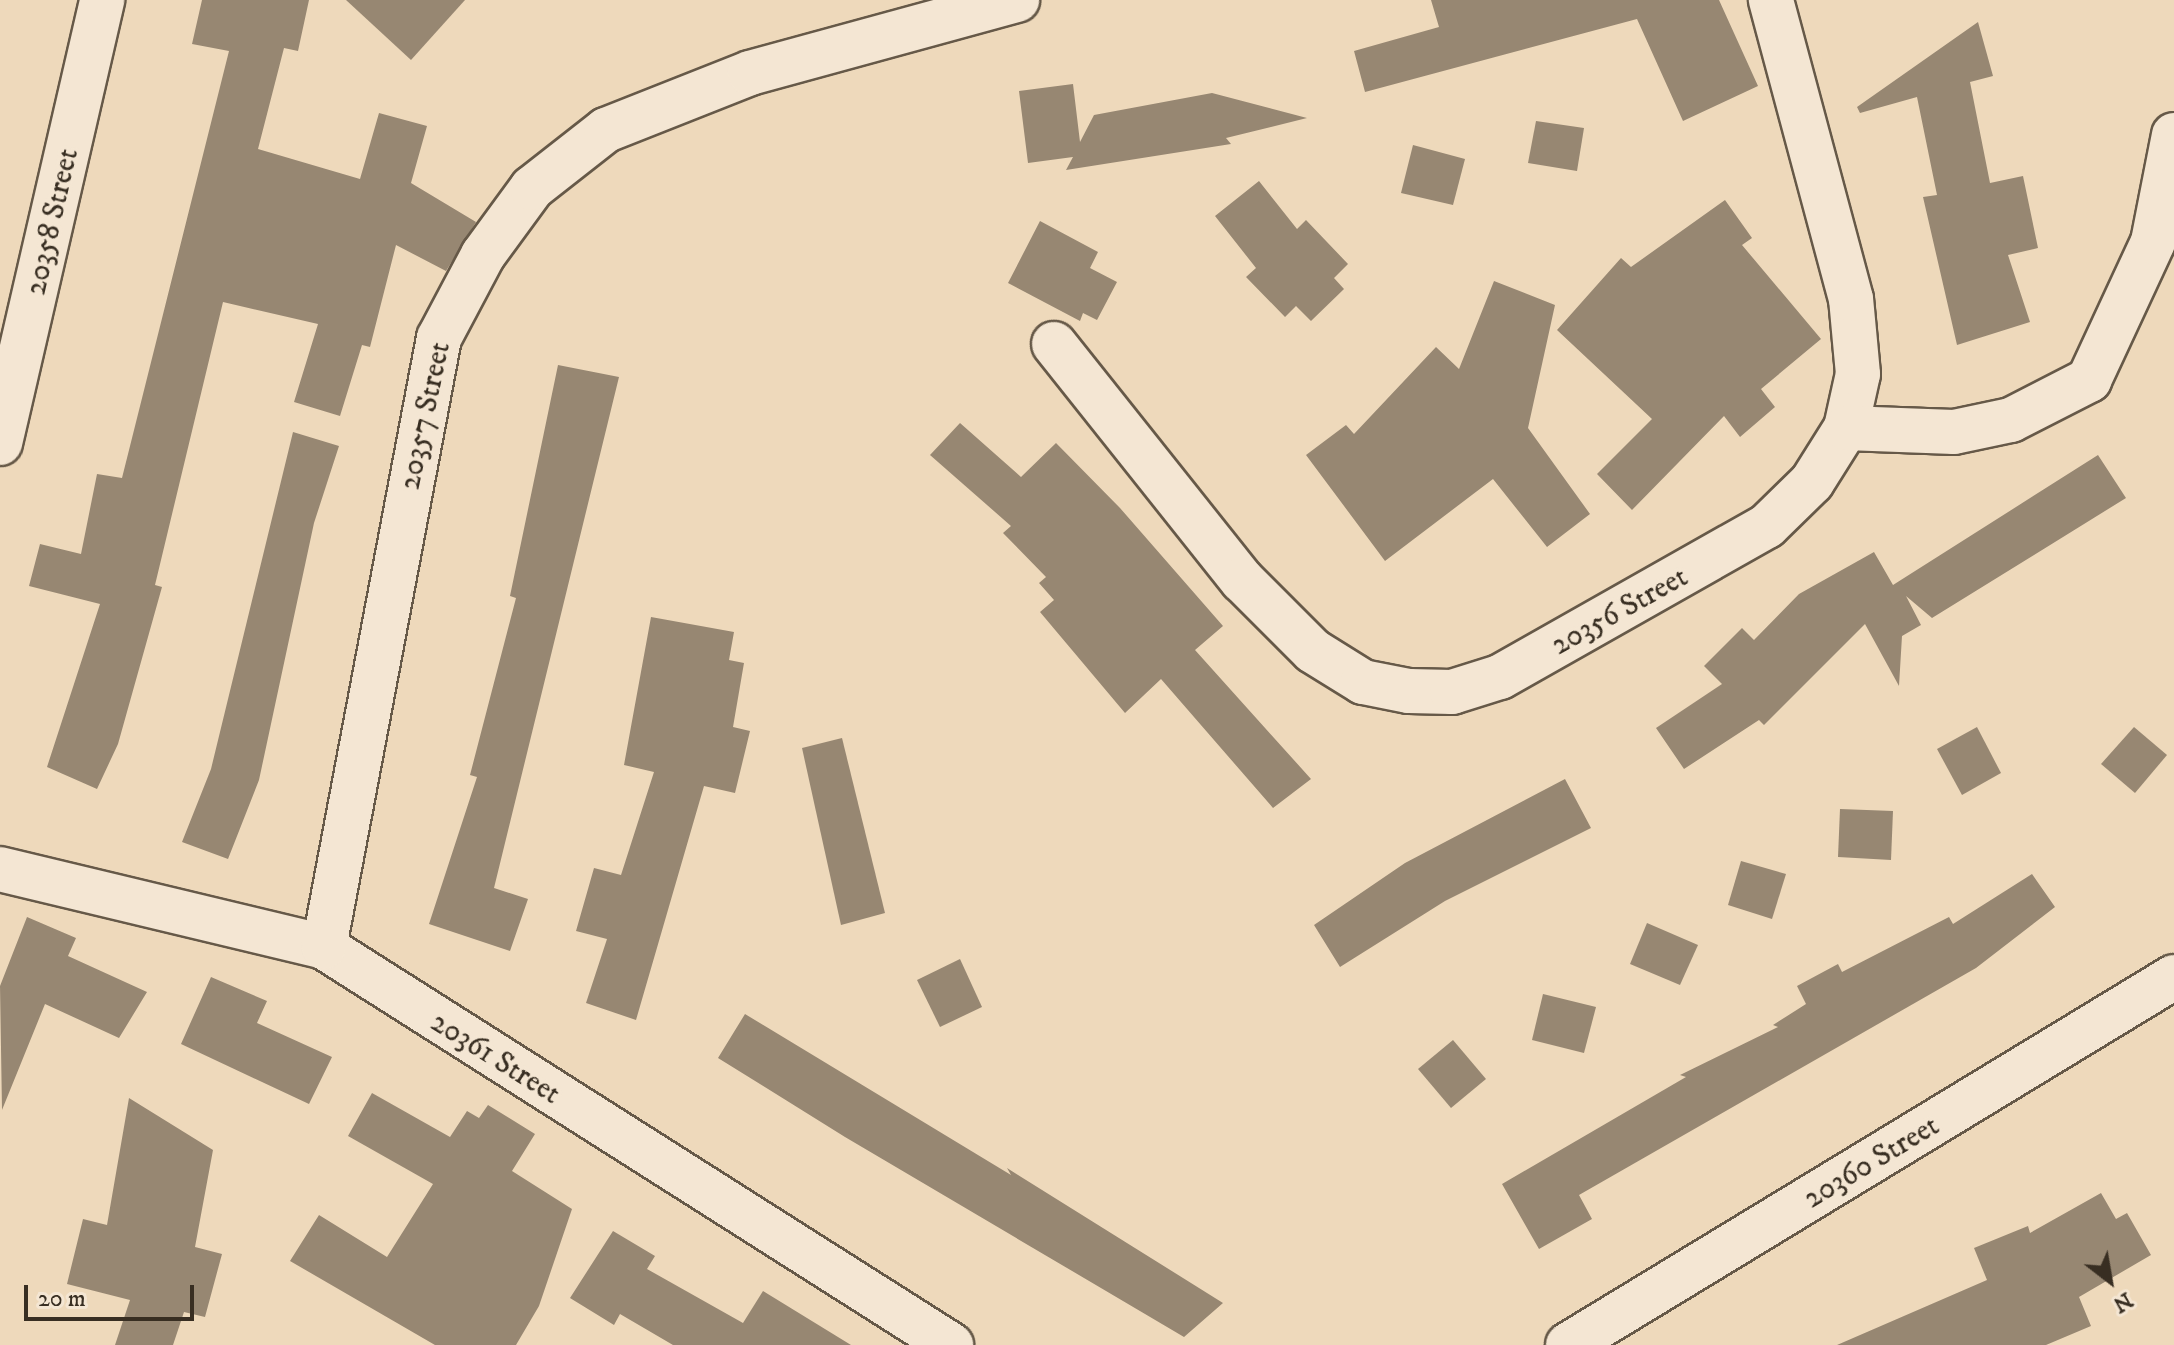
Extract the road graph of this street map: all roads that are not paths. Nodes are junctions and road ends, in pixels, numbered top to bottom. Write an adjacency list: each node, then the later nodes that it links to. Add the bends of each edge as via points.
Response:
1 (102, 0): 7 (street, 20358 Street)
2 (1017, 0): 9 (street, 20357 Street, via 750,73 606,130 532,188 491,244 439,338)
3 (1771, 0): 6 (street, 20356 Street, via 1851,299 1858,374)
4 (2174, 135): 6 (street, via 2153,242 2089,380 2054,404 1968,429)
5 (1054, 344): 6 (street, 20356 Street, via 1242,580 1313,651 1363,682 1409,691 1452,692 1500,677 1713,561 1767,526 1812,482)
6 (1846, 428)
7 (0, 443)
8 (0, 869): 9 (street, 20361 Street)
9 (324, 947): 11 (street, 20361 Street)
10 (2174, 977): 12 (street, 20360 Street)
11 (951, 1345)
12 (1568, 1345)

